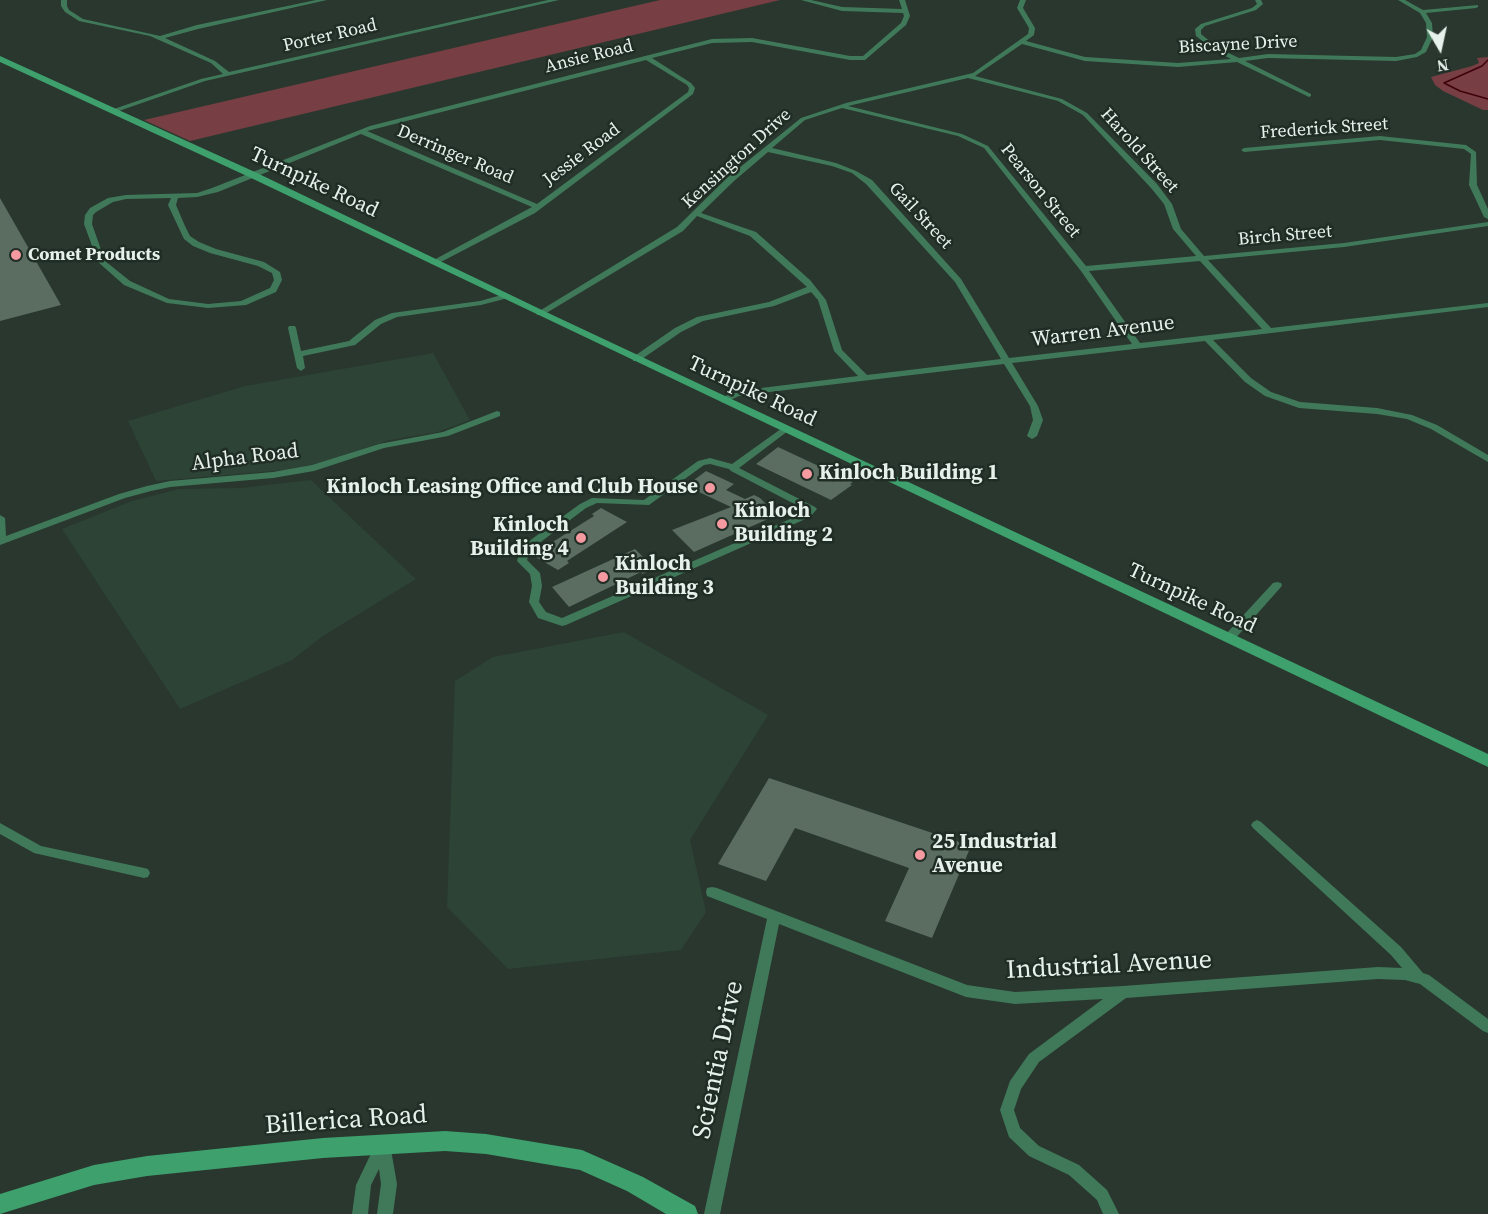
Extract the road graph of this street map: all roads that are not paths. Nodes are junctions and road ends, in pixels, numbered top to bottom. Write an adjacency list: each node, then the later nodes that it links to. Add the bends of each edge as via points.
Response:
1 (64, 0): 12 (street, via 67,11 81,20)
2 (324, 0): 12 (street)
3 (556, 0): 17 (street, Porter Road)
4 (804, 0): 10 (street, via 842,9)
5 (902, 0): 10 (street)
6 (1023, 0): 13 (street, via 1020,8 1032,30)
7 (1258, 0): 16 (street, via 1260,4 1254,9 1205,24 1198,30 1203,41)
8 (1401, 0): 11 (street)
9 (1476, 6): 11 (street)
10 (906, 11): 14 (street, Ansie Road, via 904,24 863,58 738,39 712,41)
11 (1422, 12): 16 (street, Biscayne Drive, via 1429,23 1430,37 1427,48 1417,55 1384,60 1283,56)
12 (160, 38): 17 (street, via 213,62)
13 (1022, 42): 16 (street, Biscayne Drive, via 1070,56 1102,60 1189,65); 18 (street, Kensington Drive)
14 (648, 58): 22 (street, Ansie Road); 27 (street, Jessie Road, via 689,84 691,93)
15 (0, 59): 21 (main road, Turnpike Road)
16 (1236, 60): 19 (street)
17 (227, 74): 21 (street, Porter Road)
18 (969, 76): 20 (street, Kensington Drive); 31 (street, Harold Street, via 1060,100 1085,114 1155,186 1168,204 1177,229)
19 (1309, 95)
20 (841, 106): 23 (street, Kensington Drive, via 803,119); 33 (street, Pearson Street, via 980,143)
21 (113, 111): 25 (main road, Turnpike Road)
22 (360, 131): 25 (street, Ansie Road); 27 (street, Derringer Road)
23 (766, 149): 28 (street, Kensington Drive); 44 (street, Gail Street, via 839,166 866,180 948,268)
24 (1244, 150): 29 (street, Frederick Street, via 1386,138 1458,145 1474,153 1473,185)
25 (253, 175): 26 (street, Ansie Road, via 206,193); 32 (main road, Turnpike Road)
26 (175, 196): 26 (street, Ansie Road, via 172,206 187,237 202,248 274,270 278,280 273,290 236,304 189,305 145,291 105,266 88,224 93,210 126,196)
27 (538, 207): 32 (street, Jessie Road)
28 (697, 214): 34 (street, via 753,234); 37 (street, Kensington Drive, via 662,242)
29 (1488, 217)
30 (1488, 224): 31 (street, Birch Street, via 1344,245)
31 (1202, 258): 33 (street, Birch Street); 39 (street, Harold Street)
32 (434, 262): 35 (main road, Turnpike Road)
33 (1084, 269): 41 (street, Pearson Street)
34 (813, 288): 43 (street, via 771,304 700,319); 46 (street, via 822,300 838,351)
35 (505, 296): 37 (main road, Turnpike Road); 42 (street, via 476,304 404,313 380,321 352,343)
36 (1488, 305): 39 (street, Warren Avenue)
37 (540, 313): 43 (main road, Turnpike Road)
38 (292, 328): 42 (street)
39 (1269, 331): 40 (street, Warren Avenue)
40 (1207, 338): 41 (street, Warren Avenue); 51 (street, via 1248,380 1268,394 1299,405 1409,417)
41 (1138, 346): 44 (street, Warren Avenue)
42 (298, 354): 45 (street)
43 (636, 358): 47 (main road, Turnpike Road)
44 (1009, 362): 46 (street, Warren Avenue); 50 (street, Gail Street, via 1038,415)
45 (301, 368)
46 (865, 378): 47 (street, Warren Avenue, via 747,392)
47 (724, 400): 49 (main road, Turnpike Road)
48 (496, 414): 54 (street, Alpha Road, via 446,434 382,446 314,468 148,489)
49 (785, 429): 52 (street); 56 (main road, Turnpike Road)
50 (1032, 436)
51 (1488, 459)
52 (734, 467): 52 (street, via 812,509 807,515 562,621 542,615 534,602 535,573 522,561 525,549 595,500 646,503 702,463)
53 (0, 518): 54 (street)
54 (0, 542)
55 (1276, 585): 56 (street)
56 (1229, 638): 57 (main road, Turnpike Road)
57 (1488, 761)
58 (1257, 825): 63 (street, Industrial Avenue, via 1396,951)
59 (0, 828): 60 (street, via 38,850)
60 (144, 873)
61 (712, 892): 62 (street, Industrial Avenue)
62 (774, 916): 64 (street, Industrial Avenue, via 966,991 1015,998); 71 (street, Scientia Drive)
63 (1419, 978): 64 (street, Industrial Avenue, via 1378,973); 65 (street, Industrial Avenue)
64 (1124, 992): 72 (street, via 1035,1058 1015,1086 1007,1110 1014,1132 1034,1151 1074,1170 1102,1195)
65 (1488, 1027)
66 (383, 1144): 67 (main road, Billerica Road, via 147,1166 94,1175); 68 (street, via 364,1185); 69 (street, via 389,1184); 70 (main road, Billerica Road, via 486,1144 582,1160)
67 (0, 1205)
68 (360, 1214)
69 (385, 1214)
70 (687, 1214)
71 (712, 1214)
72 (1111, 1214)

